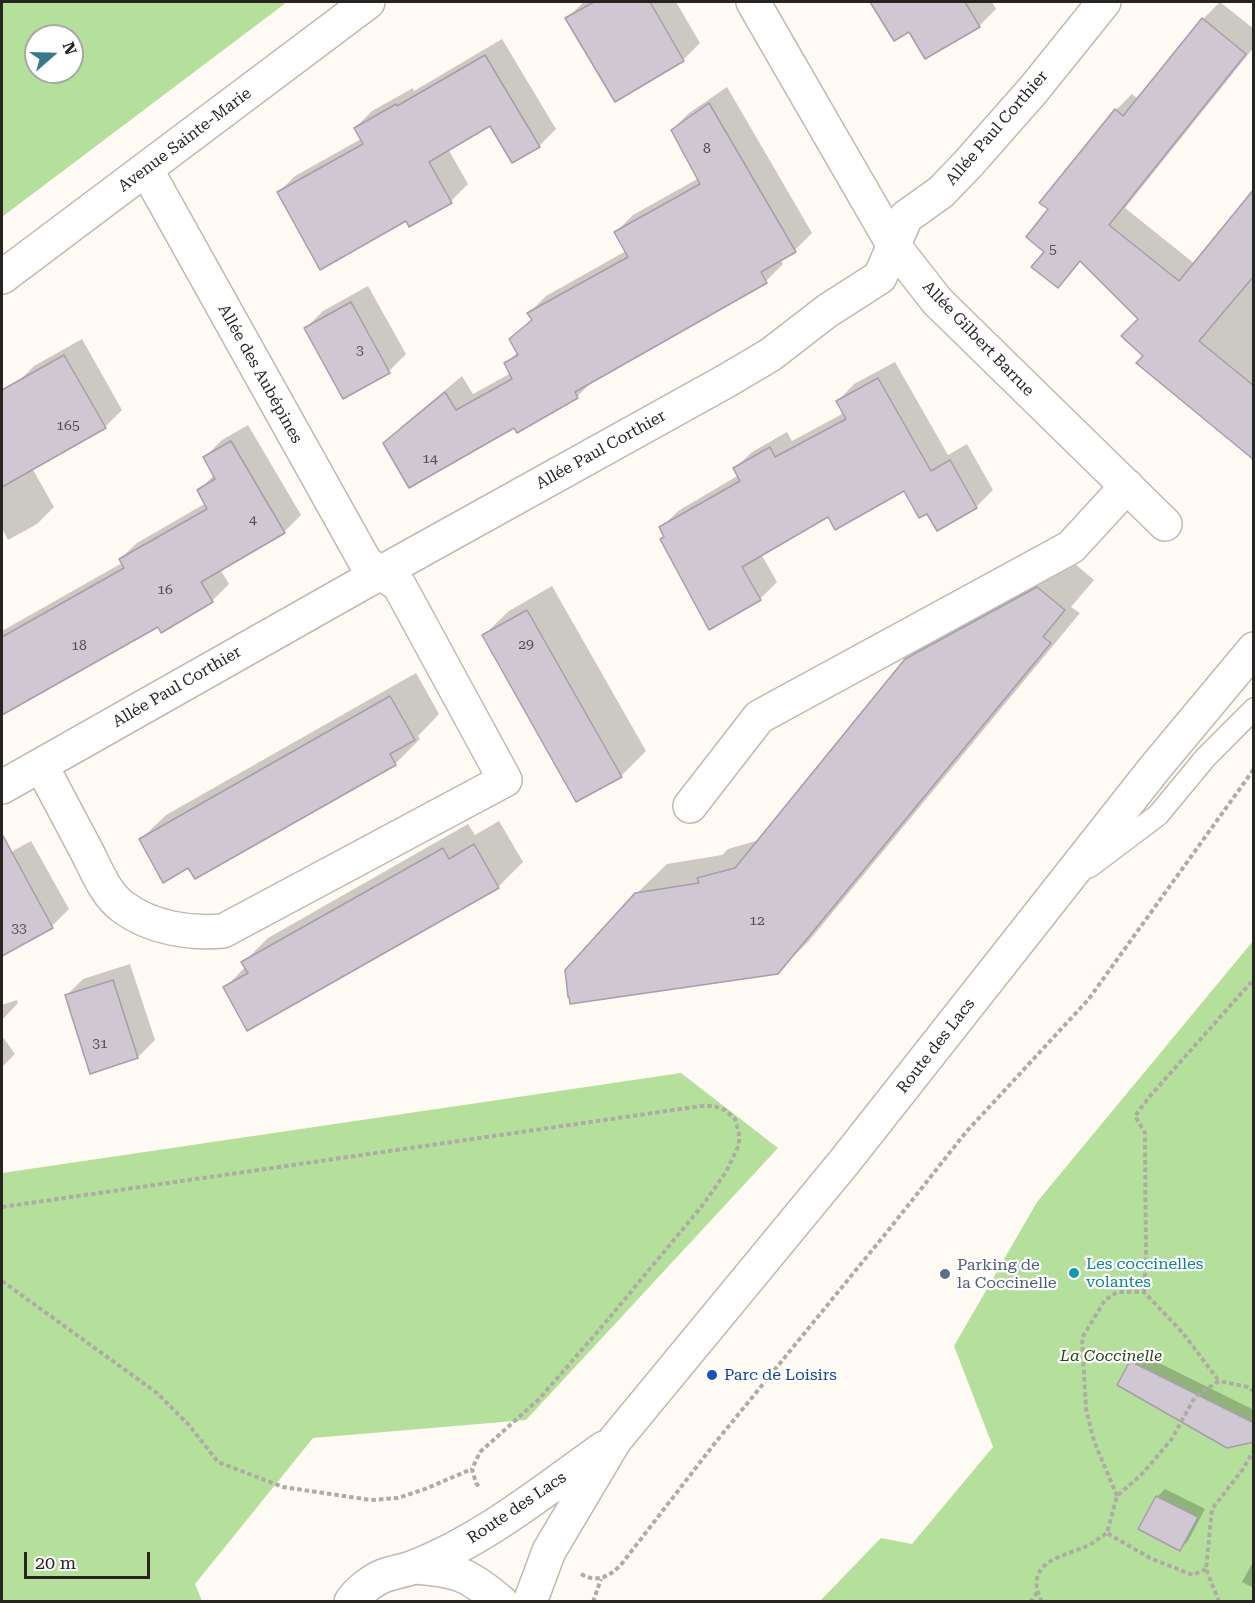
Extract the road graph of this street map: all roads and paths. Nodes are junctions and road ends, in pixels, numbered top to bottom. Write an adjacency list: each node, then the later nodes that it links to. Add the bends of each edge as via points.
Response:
1 (368, 2): 4 (street, Avenue Sainte-Marie)
2 (753, 2): 5 (street, Allée Gilbert Barrue)
3 (1104, 2): 5 (street, Allée Paul Corthier, via 968,164 941,192 906,217)
4 (146, 169): 6 (street, Avenue Sainte-Marie); 9 (street, Allée des Aubépines, via 366,563)
5 (894, 246): 7 (street, Allée Gilbert Barrue, via 937,301); 9 (street, Allée Paul Corthier, via 880,277 770,355)
6 (2, 278)
7 (1127, 486): 8 (street, Allée Gilbert Barrue); 15 (street, via 1071,547 759,717)
8 (1165, 524)
9 (382, 572): 12 (street, Allée Paul Corthier); 12 (street, Allée des Aubépines, via 399,585 505,780 223,932 202,933 157,924 121,907 106,889)
10 (1254, 649): 16 (street, Route des Lacs)
11 (1254, 709): 16 (lane, via 1206,757 1158,814)
12 (40, 765): 14 (street, Allée Paul Corthier)
13 (1254, 769): 32 (path, via 1088,1000 966,1132 620,1566)
14 (2, 787)
15 (690, 806)
16 (1060, 889): 23 (street, Route des Lacs, via 845,1161)
17 (1254, 979): 20 (path, via 1135,1116 1145,1133)
18 (2, 1207): 25 (path, via 701,1106 725,1110 735,1119 739,1134 739,1145 726,1172 540,1399 480,1452)
19 (2, 1281): 25 (path, via 157,1393 218,1462 283,1487 371,1500 398,1498)
20 (1144, 1292): 21 (path, via 1183,1333); 26 (path, via 1117,1292 1105,1300 1083,1338 1086,1409 1094,1441)
21 (1219, 1381): 22 (path); 26 (path, via 1195,1396 1171,1440)
22 (1254, 1392)
23 (615, 1440): 27 (street, Route des Lacs); 29 (street, Route des Lacs)
24 (1254, 1450): 31 (path, via 1212,1509)
25 (472, 1469): 27 (path, via 476,1483)
26 (1117, 1496): 28 (path)
27 (508, 1516): 30 (street, Route des Lacs, via 467,1542)
28 (1107, 1533): 31 (path, via 1152,1559 1192,1575); 33 (path, via 1045,1563 1038,1574)
29 (549, 1551): 32 (path, via 583,1576); 36 (street, Route des Lacs)
30 (414, 1567): 34 (street, Route des Lacs, via 382,1576); 35 (street, Route des Lacs, via 446,1569 476,1581)
31 (1206, 1569): 40 (path)
32 (601, 1579): 37 (path)
33 (1037, 1593): 38 (path); 39 (path)
34 (351, 1602)
35 (501, 1602)
36 (530, 1602)
37 (593, 1602)
38 (1030, 1602)
39 (1042, 1602)
40 (1219, 1602)

